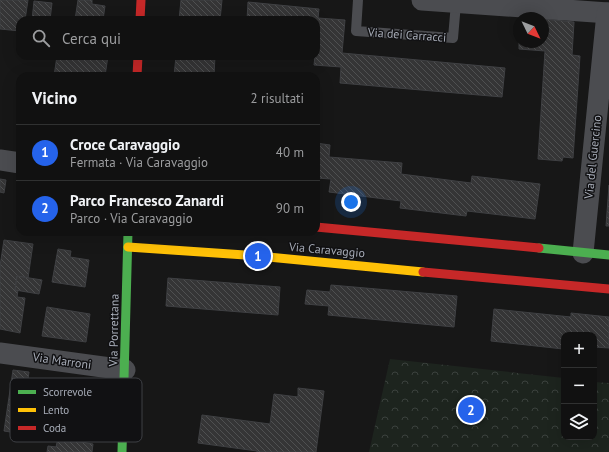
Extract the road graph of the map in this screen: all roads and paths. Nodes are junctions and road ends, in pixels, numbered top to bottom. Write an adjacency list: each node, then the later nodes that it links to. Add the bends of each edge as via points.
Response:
1 (141, 0): 7 (main road)
2 (358, 0): 4 (lane, Via dei Carracci, via 356,31 453,38)
3 (422, 0): 4 (street)
4 (456, 3): 5 (street)
5 (562, 5): 6 (street)
6 (608, 13): 15 (street, Via del Guercino)
7 (140, 16)
8 (138, 60): 9 (main road)
9 (137, 72)
10 (0, 160): 11 (street)
11 (16, 162)
12 (320, 227): 15 (main road, Via Caravaggio, via 480,246)
13 (128, 236): 14 (main road, Via Porrettana)
14 (128, 247): 17 (main road, Via Caravaggio, via 476,273); 19 (main road, Via Porrettana)
15 (583, 253): 16 (main road, Via Caravaggio)
16 (609, 255)
17 (609, 289)
18 (0, 353): 19 (street, Via Marroni)
19 (125, 370): 20 (main road, Via Porrettana)
20 (125, 378)
21 (122, 442): 22 (main road, Via Porrettana)
22 (122, 452)

